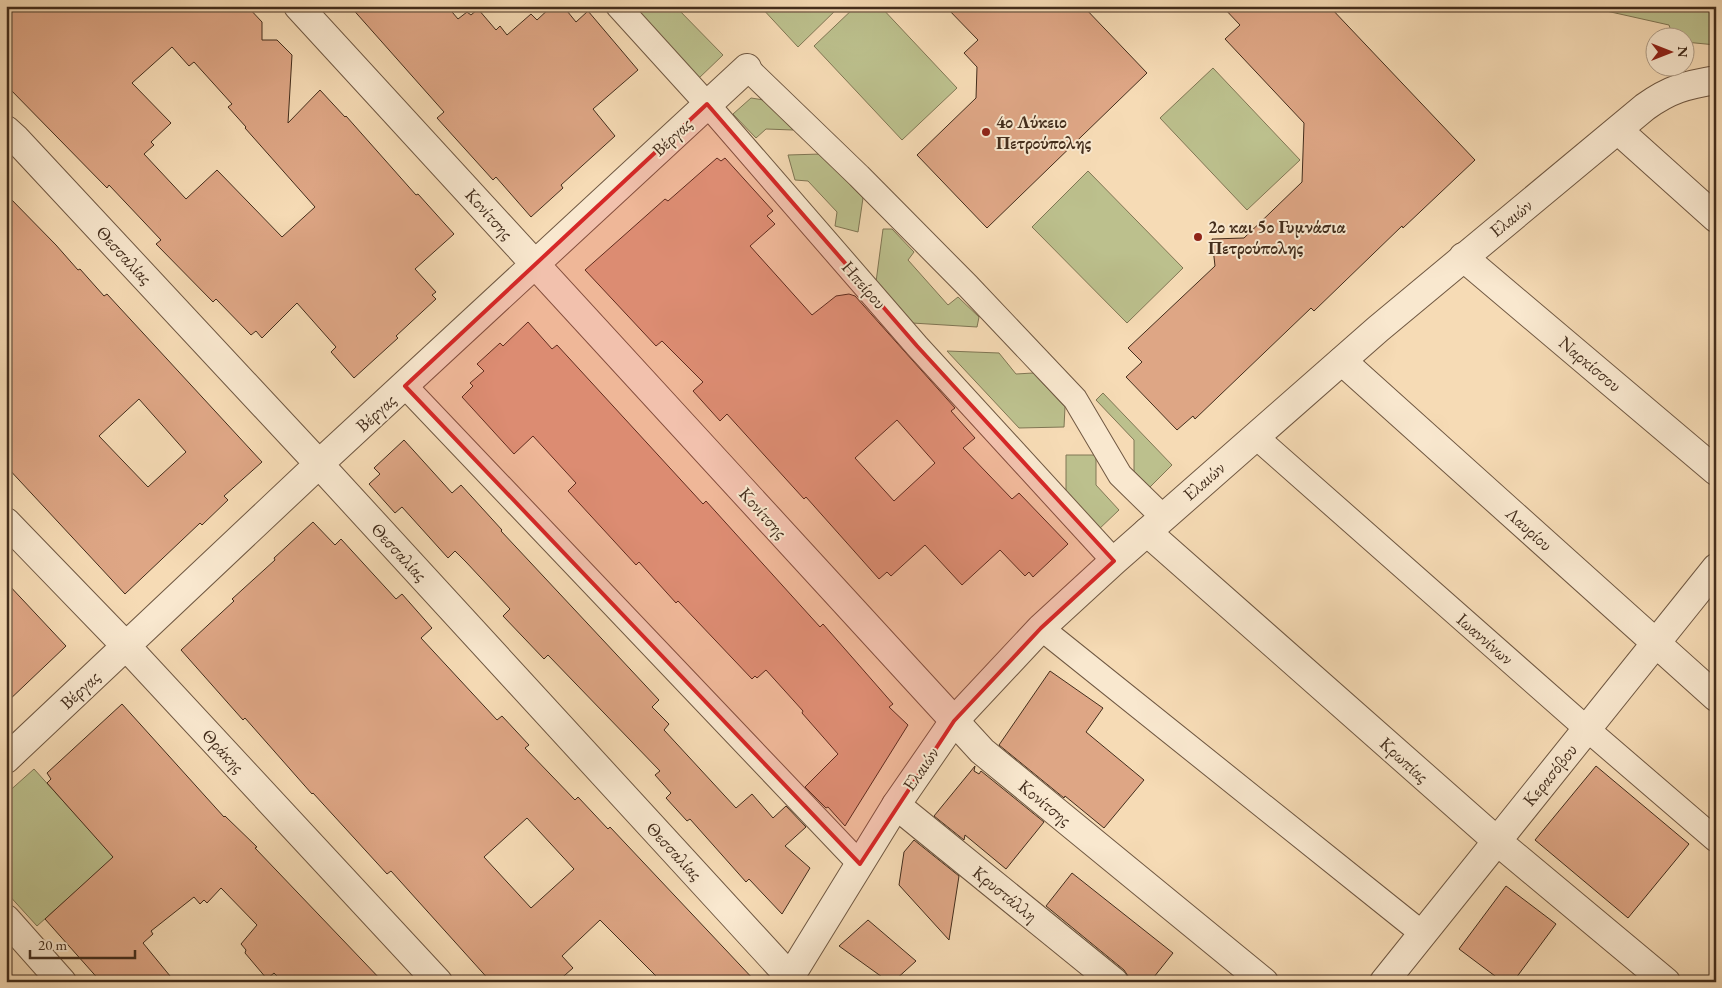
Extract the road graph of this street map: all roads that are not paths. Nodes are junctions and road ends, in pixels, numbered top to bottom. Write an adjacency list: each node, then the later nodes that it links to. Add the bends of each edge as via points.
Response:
1 (298, 6): 10 (street, Κονίτσης)
2 (618, 6): 5 (street, Ηπείρου)
3 (747, 68): 5 (street, Βέργας); 17 (street, via 968,286 1075,400)
4 (1716, 80): 7 (street, Ελαιών, via 1688,84 1664,94)
5 (707, 104): 10 (street, Βέργας); 18 (street, Ηπείρου, via 917,346)
6 (6, 130): 14 (street, Θεσσαλίας)
7 (1618, 130): 8 (street); 9 (street, Ελαιών)
8 (1716, 218)
9 (1463, 257): 11 (street, Ελαιών); 15 (street, Ναρκίσσου)
10 (535, 264): 12 (street, Βέργας); 24 (street, Κονίτσης)
11 (1342, 361): 13 (street, Ελαιών); 21 (street, Λαυρίου)
12 (406, 386): 14 (street, Βέργας); 30 (street)
13 (1255, 436): 17 (street, Ελαιών); 25 (street, Ιωαννίνων)
14 (319, 464): 22 (street, Βέργας); 33 (street, Θεσσαλίας)
15 (1716, 472)
16 (6, 522): 22 (street, Θράκης)
17 (1155, 525): 18 (street, Ελαιών); 29 (street, Κρωπίας)
18 (1114, 561): 20 (street, Ελαιών)
19 (1716, 568): 21 (street, Κερασόβου)
20 (1041, 628): 24 (street, Ελαιών); 32 (street)
21 (1656, 643): 23 (street, Λαυρίου); 25 (street, Κερασόβου)
22 (126, 646): 26 (street, Βέργας); 35 (street, Θράκης)
23 (1716, 697)
24 (954, 721): 27 (street, Ελαιών); 37 (street, Κονίτσης, via 982,750)
25 (1587, 729): 28 (street, Ιωαννίνων); 29 (street, Κερασόβου)
26 (6, 759)
27 (896, 805): 30 (street, Ελαιών); 36 (street, Κρυστάλλη)
28 (1716, 840)
29 (1497, 841): 32 (street, Κερασόβου); 39 (street, Κρωπίας)
30 (860, 864): 33 (street, Ελαιών)
31 (6, 919): 34 (street)
32 (1423, 934): 38 (street, Κερασόβου)
33 (789, 979)
34 (62, 982)
35 (438, 982)
36 (1114, 982)
37 (1264, 982)
38 (1384, 982)
39 (1666, 982)

